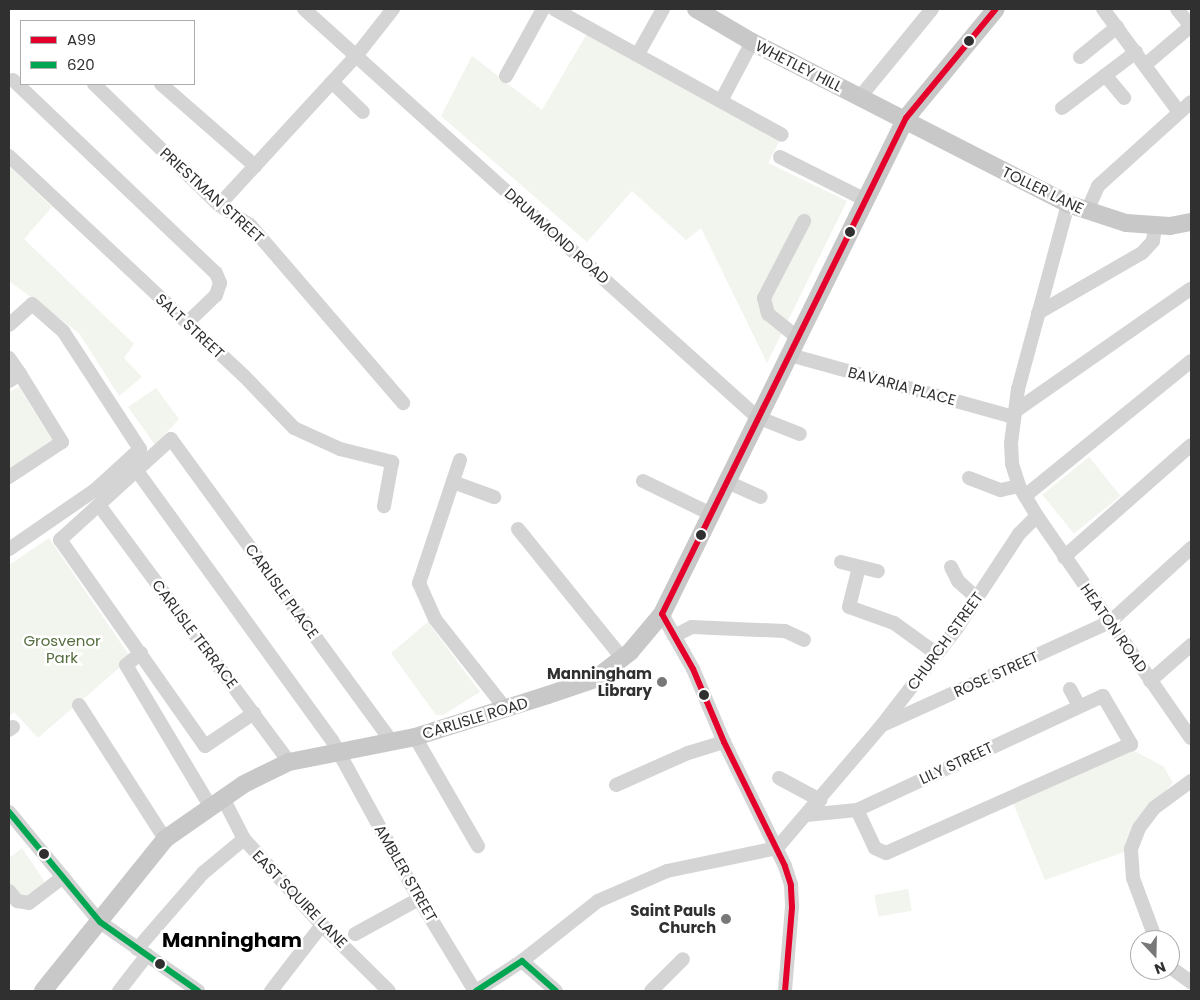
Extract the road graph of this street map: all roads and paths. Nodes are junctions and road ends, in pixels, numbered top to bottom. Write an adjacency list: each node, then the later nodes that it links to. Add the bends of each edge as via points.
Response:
1 (304, 9): 16 (street, DRUMMOND ROAD)
2 (393, 9): 16 (street)
3 (543, 9): 20 (street)
4 (554, 9): 15 (street)
5 (663, 9): 15 (street)
6 (932, 9): 25 (street)
7 (1103, 9): 12 (street)
8 (1177, 9): 11 (street)
9 (706, 11): 13 (main road, WHETLEY HILL)
10 (991, 11): 32 (main road, CARLISLE ROAD)
11 (1191, 26): 18 (street)
12 (1117, 27): 14 (street); 17 (street)
13 (752, 42): 25 (main road, WHETLEY HILL); 27 (street)
14 (1136, 52): 18 (street); 19 (street)
15 (638, 54): 27 (street)
16 (356, 56): 21 (street); 55 (street, DRUMMOND ROAD)
17 (1080, 57)
18 (1145, 65): 31 (street)
19 (1105, 75): 26 (street); 29 (street)
20 (506, 76)
21 (332, 82): 30 (street); 36 (street)
22 (20, 85): 46 (street, via 216,273 220,283 216,295)
23 (95, 85): 39 (street, PRIESTMAN STREET)
24 (163, 85): 36 (street)
25 (860, 97): 32 (main road, WHETLEY HILL)
26 (1124, 98)
27 (721, 101): 33 (street)
28 (1191, 102): 31 (street)
29 (1062, 108)
30 (363, 112)
31 (1179, 112): 40 (street, via 1098,186)
32 (906, 118): 37 (main road, CARLISLE ROAD); 38 (main road, TOLLER LANE)
33 (782, 135)
34 (9, 156): 46 (street, SALT STREET)
35 (780, 156): 37 (street)
36 (256, 166): 39 (street)
37 (866, 200): 48 (main road, CARLISLE ROAD)
38 (1068, 204): 40 (main road, TOLLER LANE); 45 (street)
39 (219, 205): 53 (street, PRIESTMAN STREET, via 250,225)
40 (1087, 211): 43 (main road, TOLLER LANE)
41 (804, 222): 48 (street, via 764,298 768,314)
42 (1191, 222): 43 (main road, TOLLER LANE)
43 (1155, 226): 45 (street, via 1152,241 1142,252)
44 (1190, 289): 54 (street)
45 (1038, 313): 54 (street)
46 (187, 323): 69 (street, SALT STREET, via 294,428 340,449 392,462)
47 (9, 325): 74 (street, via 32,304 41,310 63,331 140,449 95,490)
48 (798, 338): 49 (main road, CARLISLE ROAD)
49 (790, 355): 54 (street, BAVARIA PLACE); 55 (main road, CARLISLE ROAD)
50 (9, 358): 52 (street)
51 (1191, 360): 65 (street)
52 (14, 377): 60 (street, via 62,442)
53 (402, 403)
54 (1014, 414): 65 (street, via 1012,464)
55 (757, 417): 56 (street); 63 (main road, CARLISLE ROAD)
56 (800, 434)
57 (1191, 445): 75 (street)
58 (460, 460): 64 (street)
59 (137, 471): 68 (street); 98 (street, CARLISLE PLACE, via 171,439); 100 (street, AMBLER STREET)
60 (9, 477)
61 (969, 478): 65 (street, via 1001,490)
62 (643, 481): 70 (street)
63 (725, 481): 67 (street); 70 (main road, CARLISLE ROAD)
64 (453, 482): 66 (street); 93 (street, via 418,583 435,619)
65 (1022, 491): 71 (street)
66 (494, 497)
67 (761, 498)
68 (99, 505): 86 (street, via 60,540); 94 (street, CARLISLE TERRACE)
69 (384, 506)
70 (709, 513): 81 (main road, CARLISLE ROAD)
71 (1037, 516): 75 (street, HEATON ROAD); 80 (street, CHURCH STREET, via 1019,534)
72 (518, 529): 88 (street)
73 (1191, 548): 82 (street, ROSE STREET)
74 (9, 549)
75 (1064, 557): 82 (street, HEATON ROAD)
76 (840, 562): 77 (street)
77 (859, 567): 79 (street); 87 (street, via 849,607 894,623)
78 (951, 567): 80 (street, via 958,581)
79 (878, 571)
80 (977, 598): 87 (street, CHURCH STREET)
81 (662, 614): 83 (street); 88 (main road, CARLISLE ROAD)
82 (1110, 622): 89 (street, HEATON ROAD); 95 (street, ROSE STREET)
83 (674, 636): 84 (street, via 692,627 784,631); 99 (street, via 693,669)
84 (804, 640)
85 (1191, 645): 89 (street)
86 (141, 653): 94 (street, via 205,746); 106 (street, EAST SQUIRE LANE, via 126,665)
87 (937, 654): 95 (street, CHURCH STREET)
88 (623, 659): 93 (main road, CARLISLE ROAD, via 595,679)
89 (1150, 682): 97 (street, HEATON ROAD)
90 (1070, 689): 92 (street)
91 (79, 705): 111 (street)
92 (1079, 706): 107 (street, LILY STREET); 107 (street, LILY STREET, via 1103,696 1131,744 886,853 875,848)
93 (505, 708): 96 (main road, CARLISLE ROAD)
94 (254, 713): 101 (street, CARLISLE TERRACE)
95 (882, 725): 105 (street, CHURCH STREET)
96 (415, 737): 98 (main road, CARLISLE ROAD); 113 (street)
97 (1191, 738)
98 (392, 742): 100 (main road, CARLISLE ROAD)
99 (724, 742): 104 (street, via 688,753); 114 (street)
100 (339, 754): 101 (main road, CARLISLE ROAD); 117 (street, AMBLER STREET)
101 (289, 762): 106 (main road, CARLISLE ROAD)
102 (779, 778): 105 (street)
103 (1191, 781): 120 (street, via 1154,808 1139,828 1131,850 1133,878)
104 (616, 785)
105 (820, 800): 109 (street, CHURCH STREET)
106 (216, 802): 111 (main road, CARLISLE ROAD); 112 (street, EAST SQUIRE LANE)
107 (857, 810): 109 (street, LILY STREET)
108 (9, 812): 110 (street)
109 (806, 815): 114 (street, CHURCH STREET)
110 (14, 829): 115 (street)
111 (164, 840): 118 (main road, CARLISLE ROAD)
112 (244, 840): 119 (street, EAST SQUIRE LANE); 122 (street, via 203,873)
113 (478, 846)
114 (777, 848): 124 (street, via 667,871 598,902); 135 (street, via 792,885)
115 (63, 877): 116 (street, via 29,903 16,901); 118 (street)
116 (9, 891)
117 (419, 899): 121 (street); 133 (street, AMBLER STREET)
118 (100, 922): 122 (street); 128 (main road, CARLISLE ROAD)
119 (322, 925): 131 (street); 132 (street, EAST SQUIRE LANE)
120 (1152, 930)
121 (355, 934)
122 (142, 952): 129 (street); 130 (street)
123 (683, 959): 134 (street)
124 (522, 961): 127 (street); 133 (street)
125 (1180, 974): 126 (street)
126 (1191, 982)
127 (550, 989)
128 (44, 991)
129 (119, 991)
130 (198, 991)
131 (271, 991)
132 (389, 991)
133 (476, 991)
134 (651, 991)
135 (785, 991)

